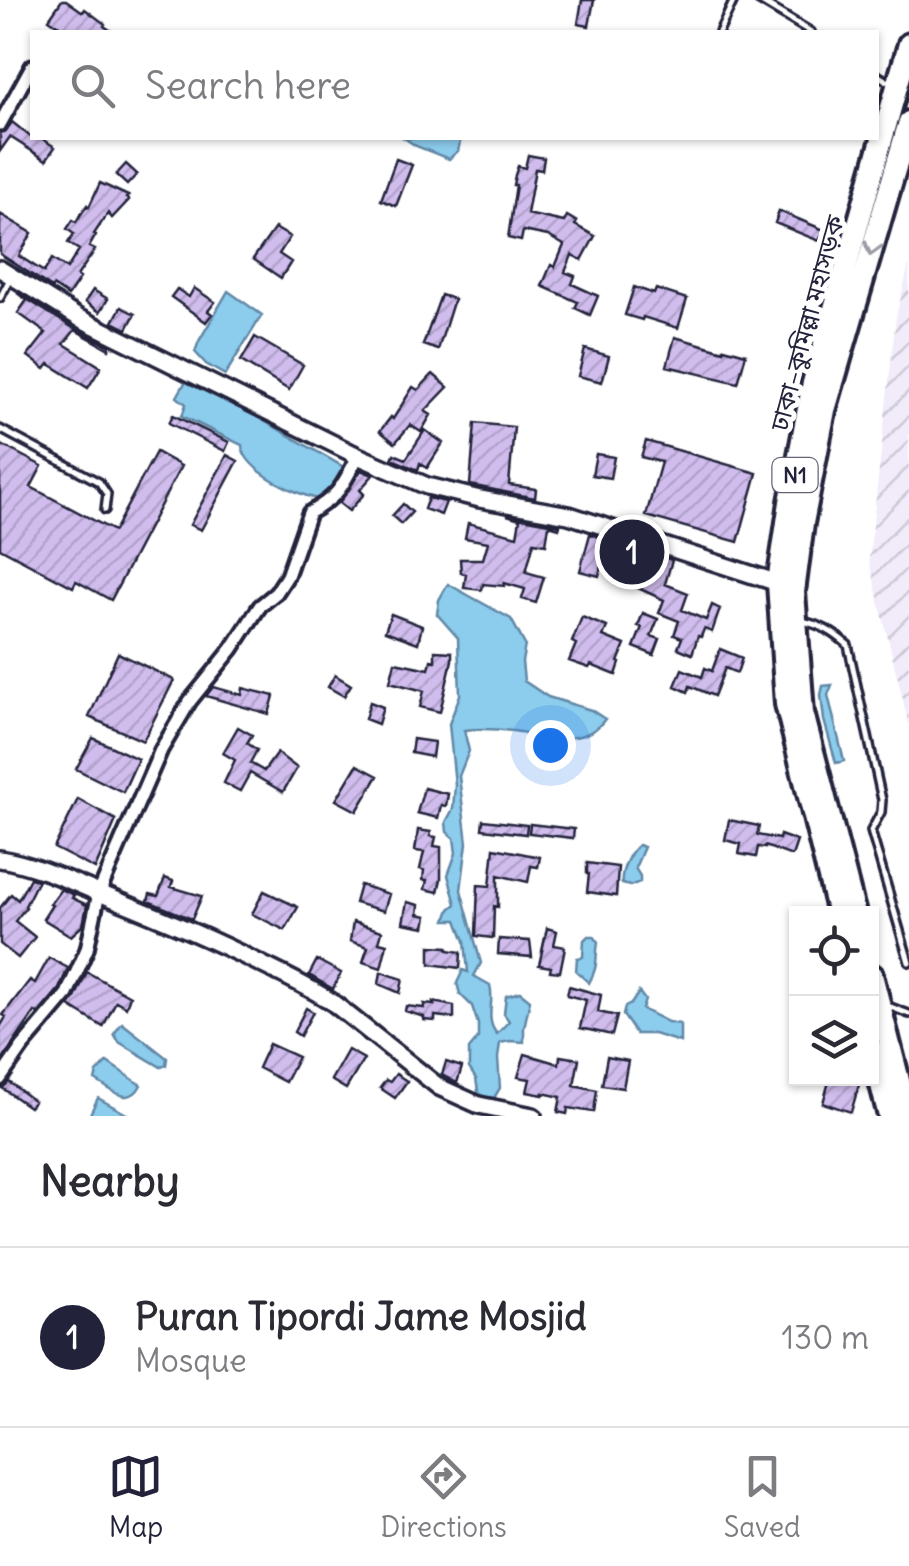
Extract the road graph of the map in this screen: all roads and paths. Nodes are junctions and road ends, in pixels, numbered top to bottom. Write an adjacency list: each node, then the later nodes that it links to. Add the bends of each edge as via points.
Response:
1 (734, 0): 3 (lane)
2 (758, 0): 4 (lane)
3 (720, 30)
4 (808, 30)
5 (909, 44): 8 (highway, ঢাকা–কুমিল্লা মহাসড়ক / N1)
6 (30, 70): 10 (street)
7 (879, 76): 8 (lane)
8 (897, 87): 16 (highway, ঢাকা–কুমিল্লা মহাসড়ক / N1, via 813,383 790,502)
9 (909, 122): 16 (highway, ঢাকা–কুমিল্লা মহাসড়ক / N1, one-way to 16, via 825,410)
10 (0, 124)
11 (6, 273): 12 (lane); 14 (street, via 79,318)
12 (0, 298)
13 (0, 429): 15 (lane, via 99,482 108,494)
14 (358, 456): 16 (street, via 427,486 568,516); 19 (street, via 328,504 308,513 288,576 190,701)
15 (105, 510)
16 (784, 589): 17 (highway, ঢাকা–কুমিল্লা মহাসড়ক / N1); 20 (highway, ঢাকা–কুমিল্লা মহাসড়ক / N1, via 786,704)
17 (796, 620): 21 (highway, ঢাকা–কুমিল্লা মহাসড়ক / N1, via 803,714); 22 (lane, via 819,624 848,645 882,800 871,831)
18 (0, 859): 19 (street)
19 (98, 893): 26 (street, via 87,949 67,994); 29 (street, via 314,990 439,1087 479,1105)
20 (836, 906)
21 (853, 906)
22 (909, 962)
23 (879, 1003): 24 (lane); 27 (highway)
24 (909, 1014)
25 (879, 1077): 30 (highway)
26 (0, 1079)
27 (905, 1088): 28 (highway)
28 (908, 1115)
29 (534, 1116)
30 (889, 1116)

